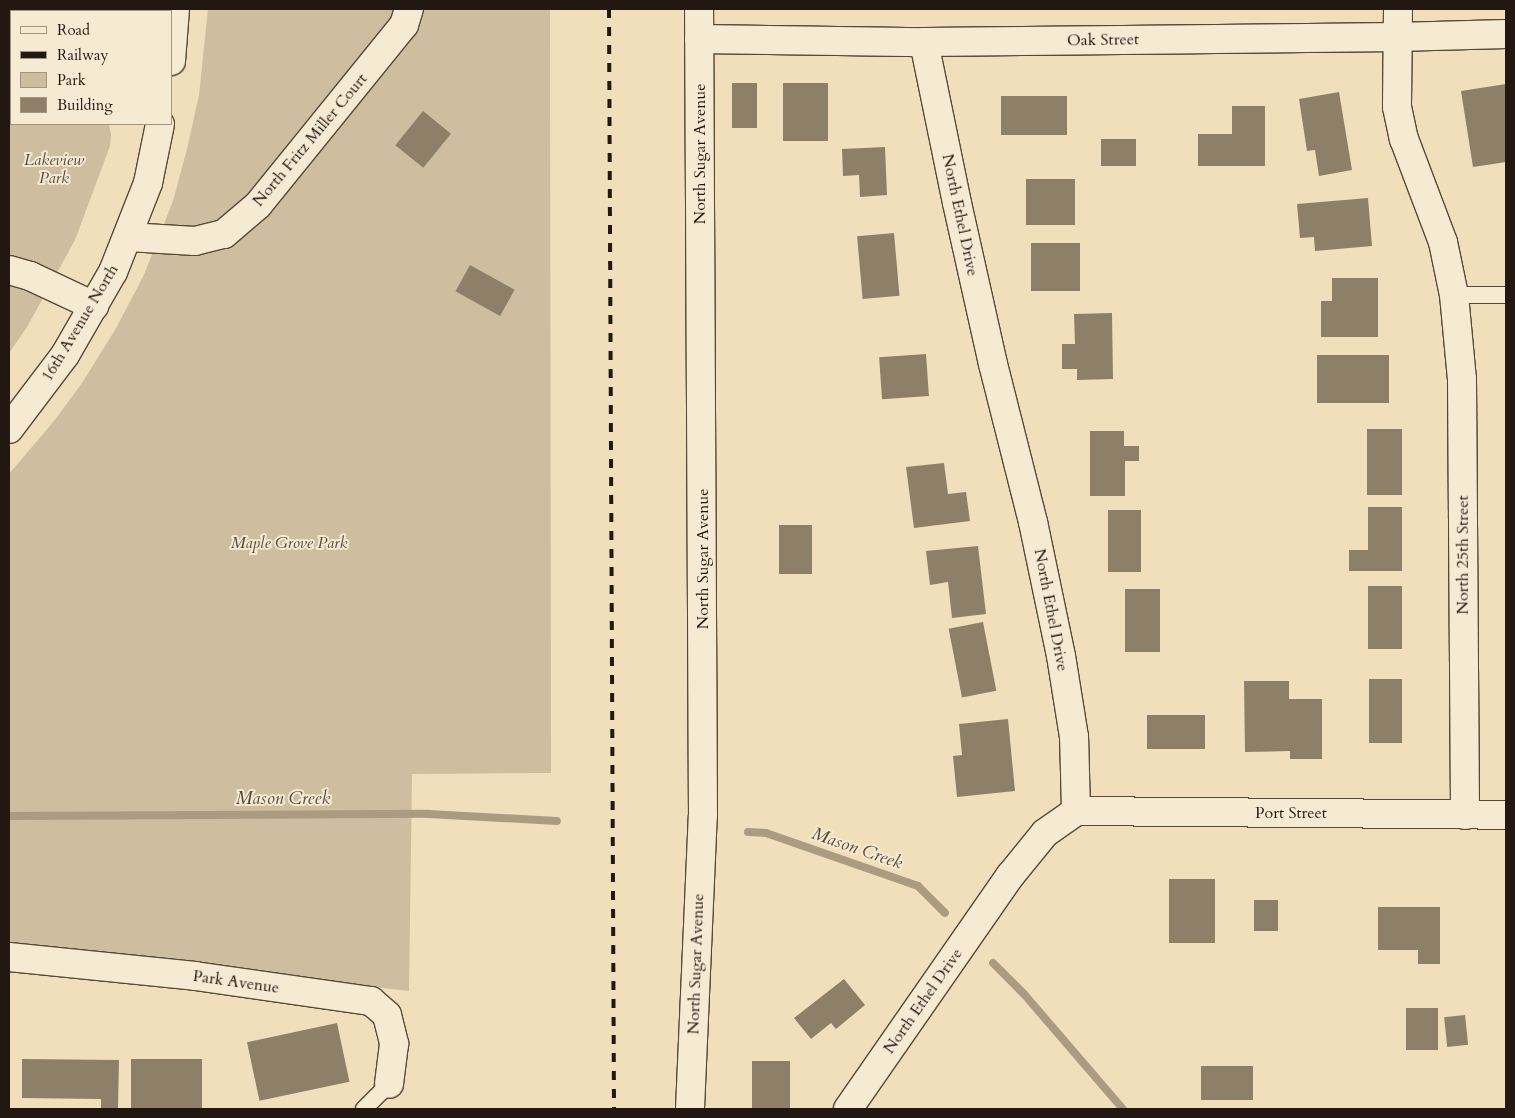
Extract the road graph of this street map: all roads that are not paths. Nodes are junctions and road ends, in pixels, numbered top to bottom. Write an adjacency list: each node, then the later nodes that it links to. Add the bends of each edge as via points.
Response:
1 (175, 9): 9 (street)
2 (409, 9): 11 (street, North Fritz Miller Court, via 404,25 258,205 224,234 195,241)
3 (699, 9): 7 (street, North Sugar Avenue)
4 (1398, 9): 6 (street, North 25th Street)
5 (1506, 34): 6 (street, Oak Street)
6 (1398, 37): 8 (street, Oak Street); 13 (street, North 25th Street, via 1398,107 1404,139 1443,242)
7 (699, 39): 8 (street, Oak Street); 23 (street, North Sugar Avenue, via 703,806)
8 (924, 42): 17 (street, North Ethel Drive, via 957,203 1033,522 1061,656 1074,737)
9 (172, 48)
10 (160, 125): 11 (street, 16th Avenue North, via 148,183)
11 (128, 236): 15 (street, 16th Avenue North)
12 (9, 270): 15 (street, via 30,276)
13 (1454, 295): 14 (lane); 18 (street, North 25th Street, via 1462,379)
14 (1506, 295)
15 (94, 306): 16 (street, 16th Avenue North, via 65,355)
16 (9, 429)
17 (1076, 811): 18 (street, Port Street); 24 (street, North Ethel Drive, via 1045,833 1010,876)
18 (1465, 815): 19 (street, Port Street)
19 (1506, 815)
20 (9, 957): 21 (street, Park Avenue, via 195,976 371,1001 387,1014 394,1044)
21 (389, 1084): 22 (lane)
22 (364, 1109)
23 (690, 1109)
24 (848, 1109)

